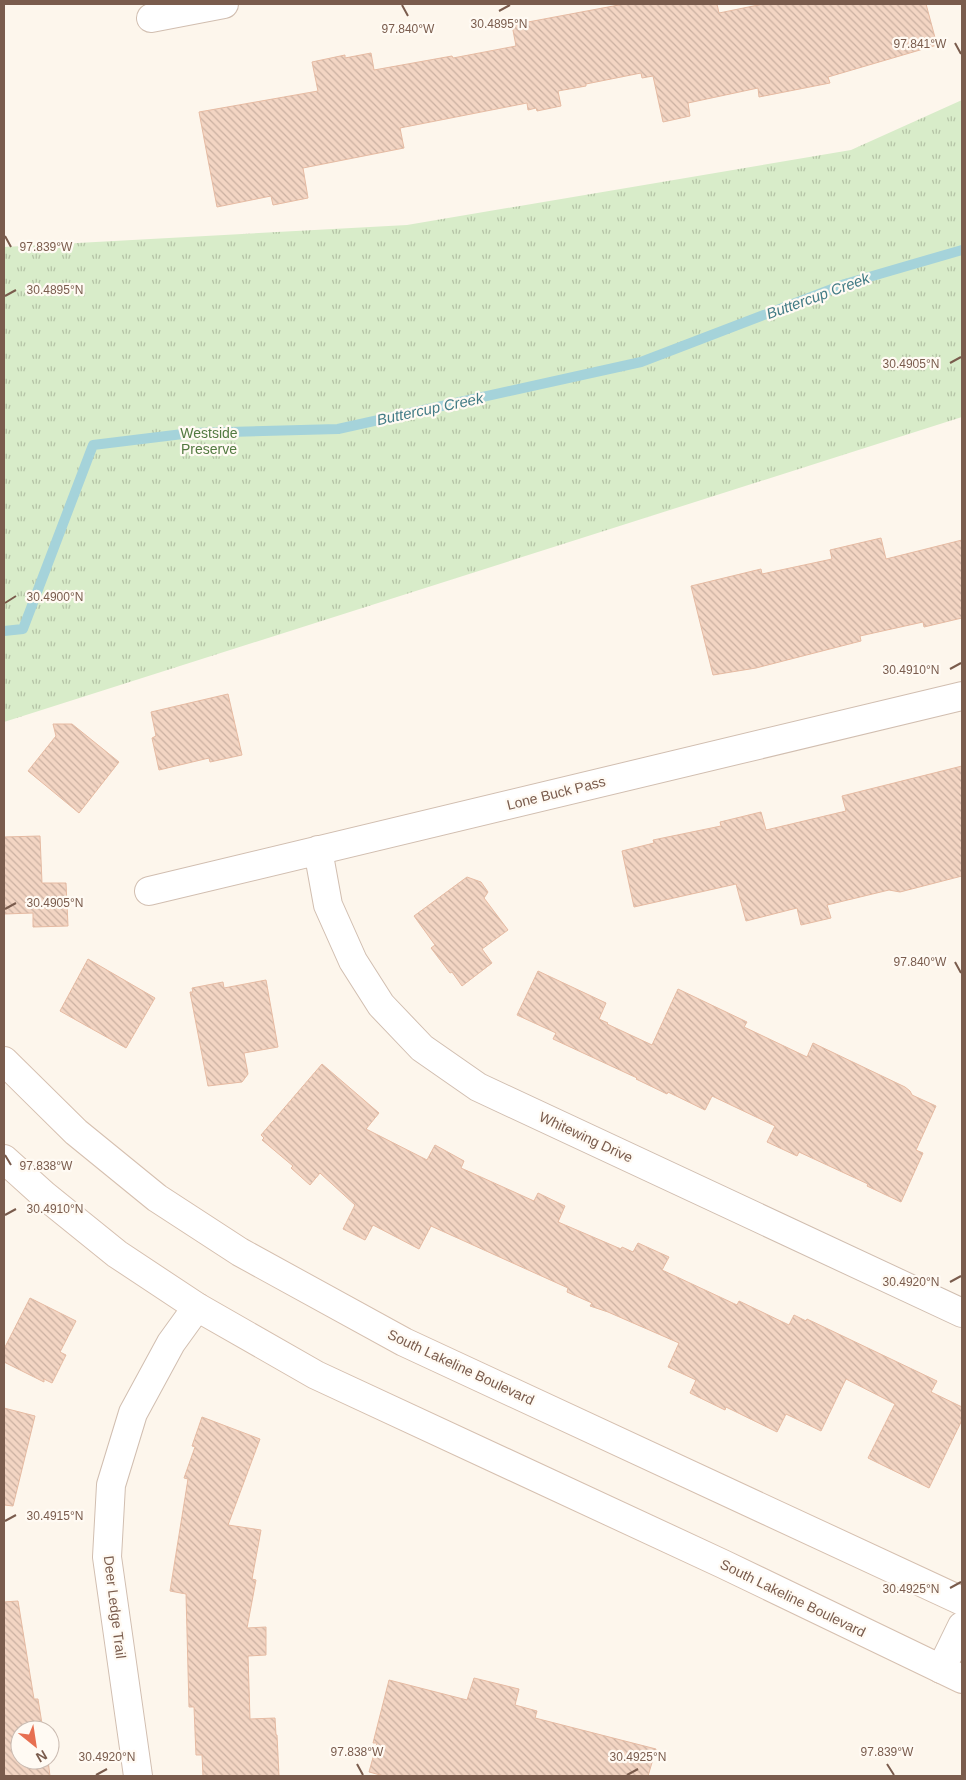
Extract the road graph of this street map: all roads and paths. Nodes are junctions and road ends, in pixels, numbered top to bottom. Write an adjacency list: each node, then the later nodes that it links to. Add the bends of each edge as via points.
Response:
1 (224, 4): 2 (street)
2 (151, 18)
3 (962, 696): 4 (street, Lone Buck Pass)
4 (318, 850): 5 (street, Lone Buck Pass); 9 (street, Whitewing Drive, via 328,905 353,961 381,1006 422,1048 478,1087)
5 (149, 891)
6 (4, 1061): 10 (street, South Lakeline Boulevard, via 76,1132 156,1198 240,1252 404,1342)
7 (4, 1159): 8 (street, South Lakeline Boulevard, via 117,1254)
8 (197, 1307): 12 (street, South Lakeline Boulevard, via 316,1375); 13 (street, Deer Ledge Trail, via 171,1343 133,1413 111,1485 107,1557)
9 (962, 1313)
10 (962, 1601)
11 (962, 1626): 12 (street)
12 (952, 1674)
13 (138, 1776)

